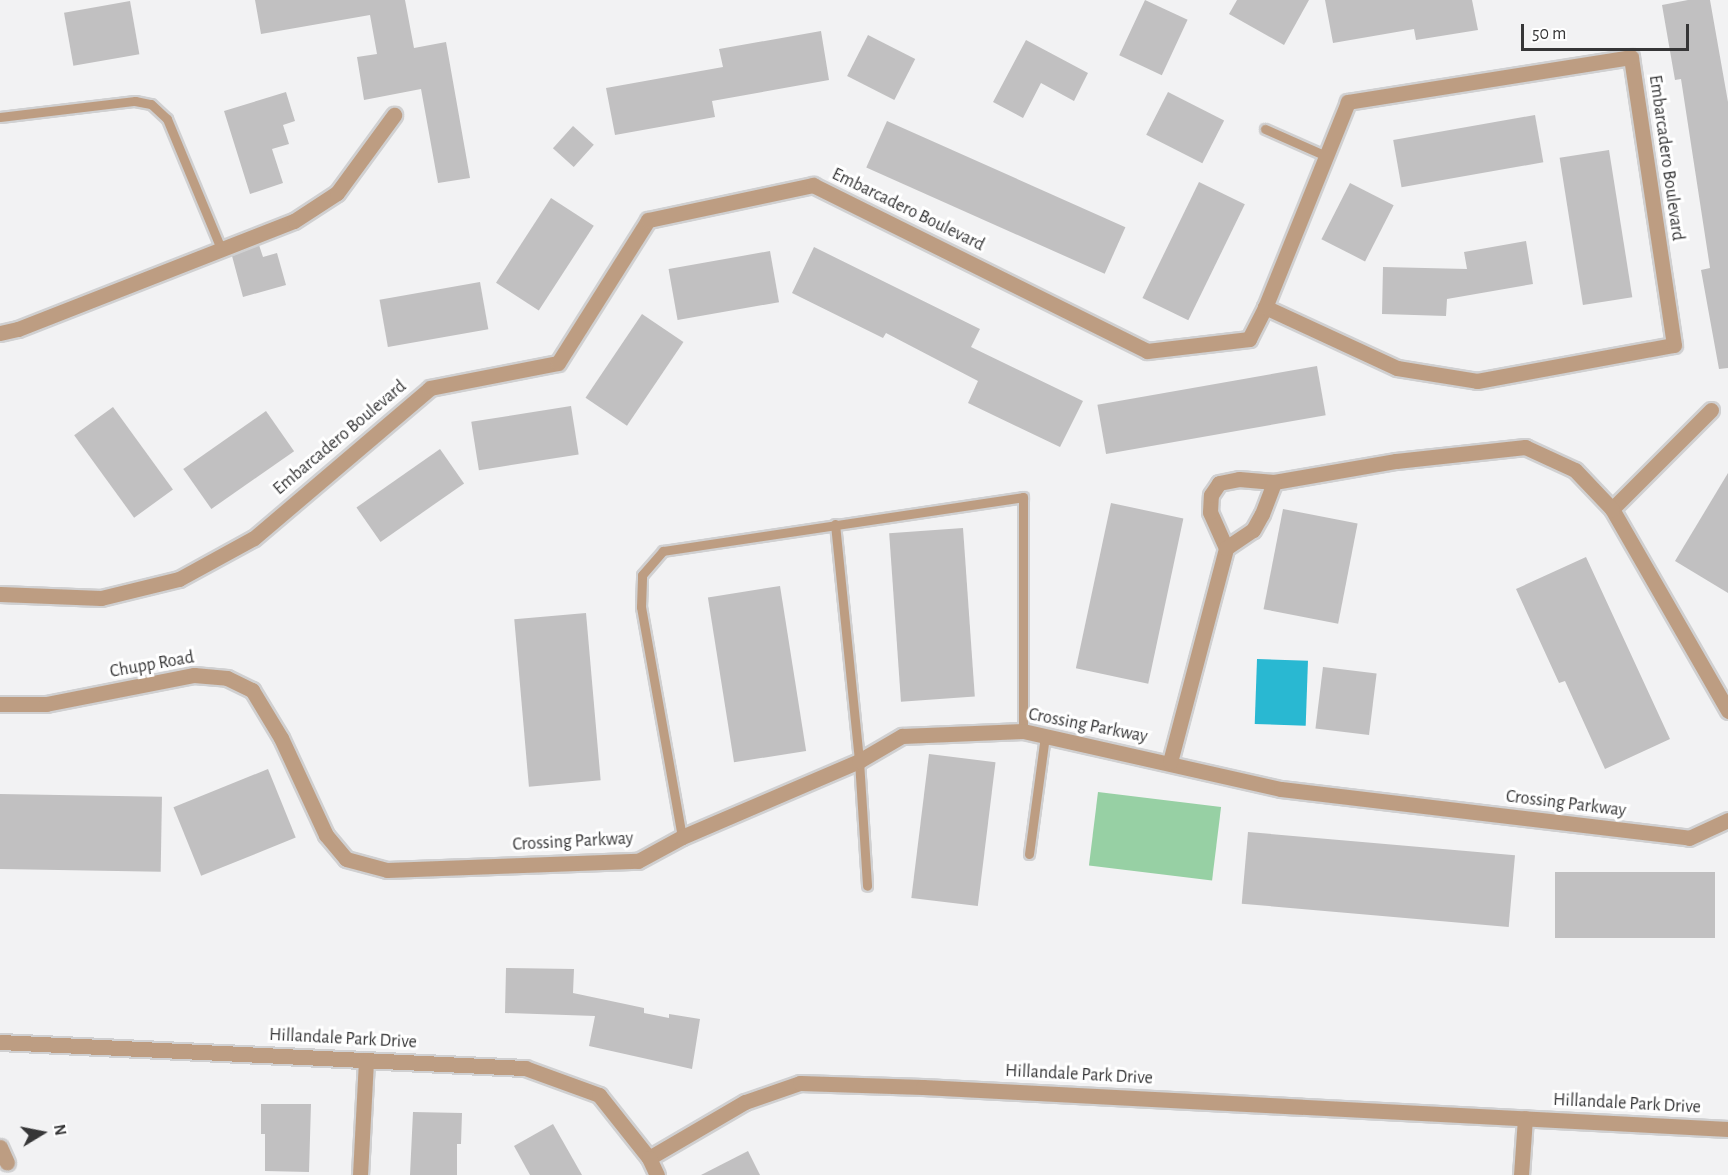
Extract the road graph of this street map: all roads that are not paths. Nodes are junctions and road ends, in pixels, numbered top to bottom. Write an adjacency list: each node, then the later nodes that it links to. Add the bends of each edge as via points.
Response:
1 (394, 115): 5 (street, via 337,193 294,221)
2 (0, 117): 5 (lane, via 135,101 151,104 167,119)
3 (1265, 129): 4 (lane)
4 (1326, 156): 6 (street, Embarcadero Boulevard); 6 (street, Embarcadero Boulevard, via 1348,102 1631,57 1674,345 1477,381 1397,368)
5 (221, 249): 7 (street)
6 (1265, 308): 13 (street, Embarcadero Boulevard, via 1249,339 1147,351 813,185 648,220 558,363 430,387 254,538 179,579 101,598)
7 (0, 333)
8 (1711, 410): 10 (street)
9 (1274, 482): 10 (street, via 1396,461 1525,447 1575,470); 12 (street, via 1253,530); 12 (street, via 1239,479 1219,483 1211,495 1210,512)
10 (1612, 509): 15 (street)
11 (835, 524): 16 (lane, via 1023,497); 19 (lane); 22 (lane, via 663,551 642,575 641,607)
12 (1226, 548): 20 (street)
13 (0, 594)
14 (0, 704): 18 (street, Chupp Road, via 46,704 194,675 227,678 252,690)
15 (1728, 711)
16 (1023, 731): 17 (street, Crossing Parkway); 19 (street, Crossing Parkway, via 902,736)
17 (1045, 735): 20 (street, Crossing Parkway); 23 (lane)
18 (281, 738): 22 (street, Crossing Parkway, via 326,835 346,859 387,870 638,861)
19 (859, 761): 22 (street, Crossing Parkway); 24 (lane)
20 (1170, 762): 21 (street, Crossing Parkway, via 1281,789 1689,838)
21 (1728, 820)
22 (682, 837)
23 (1029, 854)
24 (867, 886)
25 (0, 1042): 26 (street, Hillandale Park Drive)
26 (366, 1060): 30 (street, Hillandale Park Drive, via 525,1068 600,1095); 32 (street)
27 (1525, 1118): 28 (street, Hillandale Park Drive); 30 (street, Hillandale Park Drive, via 800,1083 745,1102); 34 (street)
28 (1728, 1129)
29 (0, 1147): 31 (street)
30 (649, 1158): 33 (street, Hillandale Park Drive)
31 (7, 1163)
32 (360, 1175)
33 (657, 1175)
34 (1521, 1175)

